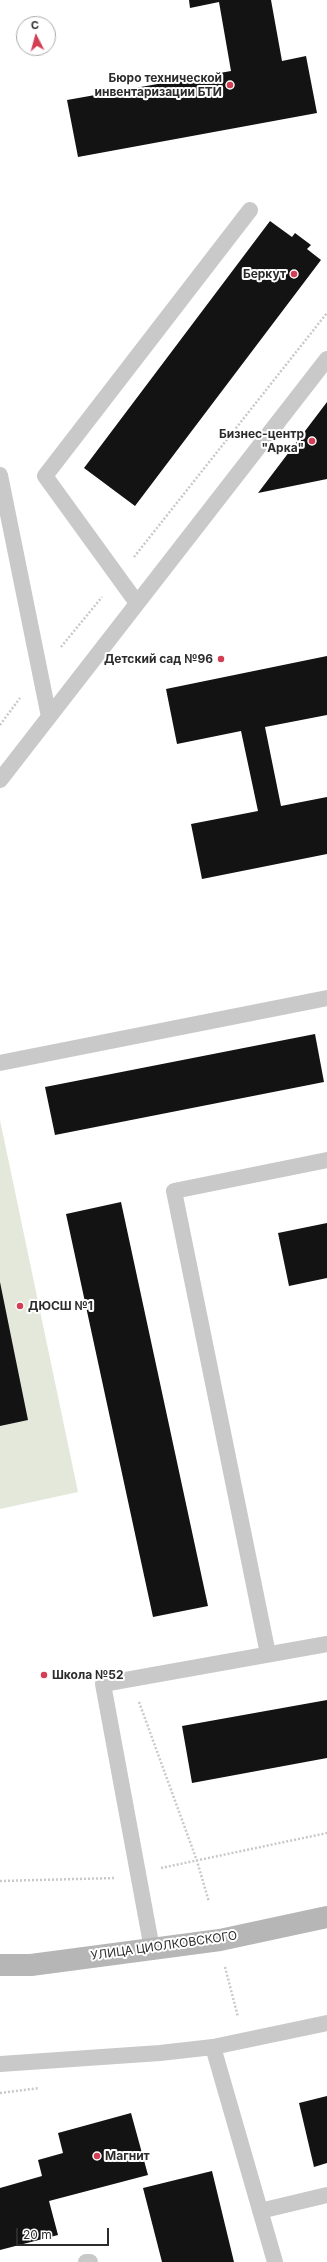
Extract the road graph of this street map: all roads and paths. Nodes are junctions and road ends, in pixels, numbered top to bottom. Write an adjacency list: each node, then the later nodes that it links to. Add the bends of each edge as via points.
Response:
1 (250, 210): 5 (lane, via 45,476)
2 (327, 313): 5 (path)
3 (327, 359): 6 (lane)
4 (0, 475): 7 (lane)
5 (118, 577): 6 (lane); 7 (path)
6 (137, 603): 8 (lane)
7 (40, 673): 8 (lane); 9 (path)
8 (49, 717): 10 (lane)
9 (0, 725)
10 (0, 780)
11 (327, 998): 12 (lane)
12 (0, 1063)
13 (327, 1160): 15 (lane, via 174,1191)
14 (327, 1644): 15 (lane)
15 (268, 1654): 16 (lane)
16 (131, 1679): 18 (path); 19 (lane, via 103,1684)
17 (327, 1833): 18 (path)
18 (197, 1861): 19 (path); 21 (path)
19 (138, 1874): 20 (path, via 110,1880); 23 (lane)
20 (0, 1881)
21 (208, 1902)
22 (327, 1917): 23 (main road, УЛИЦА ЦИОЛКОВСКОГО, via 220,1940)
23 (152, 1949): 24 (main road, УЛИЦА ЦИОЛКОВСКОГО, via 31,1965)
24 (0, 1965)
25 (225, 1965): 27 (path)
26 (327, 2023): 27 (lane)
27 (244, 2040): 28 (lane)
28 (213, 2047): 29 (lane); 31 (lane)
29 (0, 2064)
30 (327, 2195): 31 (lane)
31 (260, 2212): 34 (lane)
32 (86, 2262): 33 (lane)
33 (90, 2262)
34 (275, 2262)

